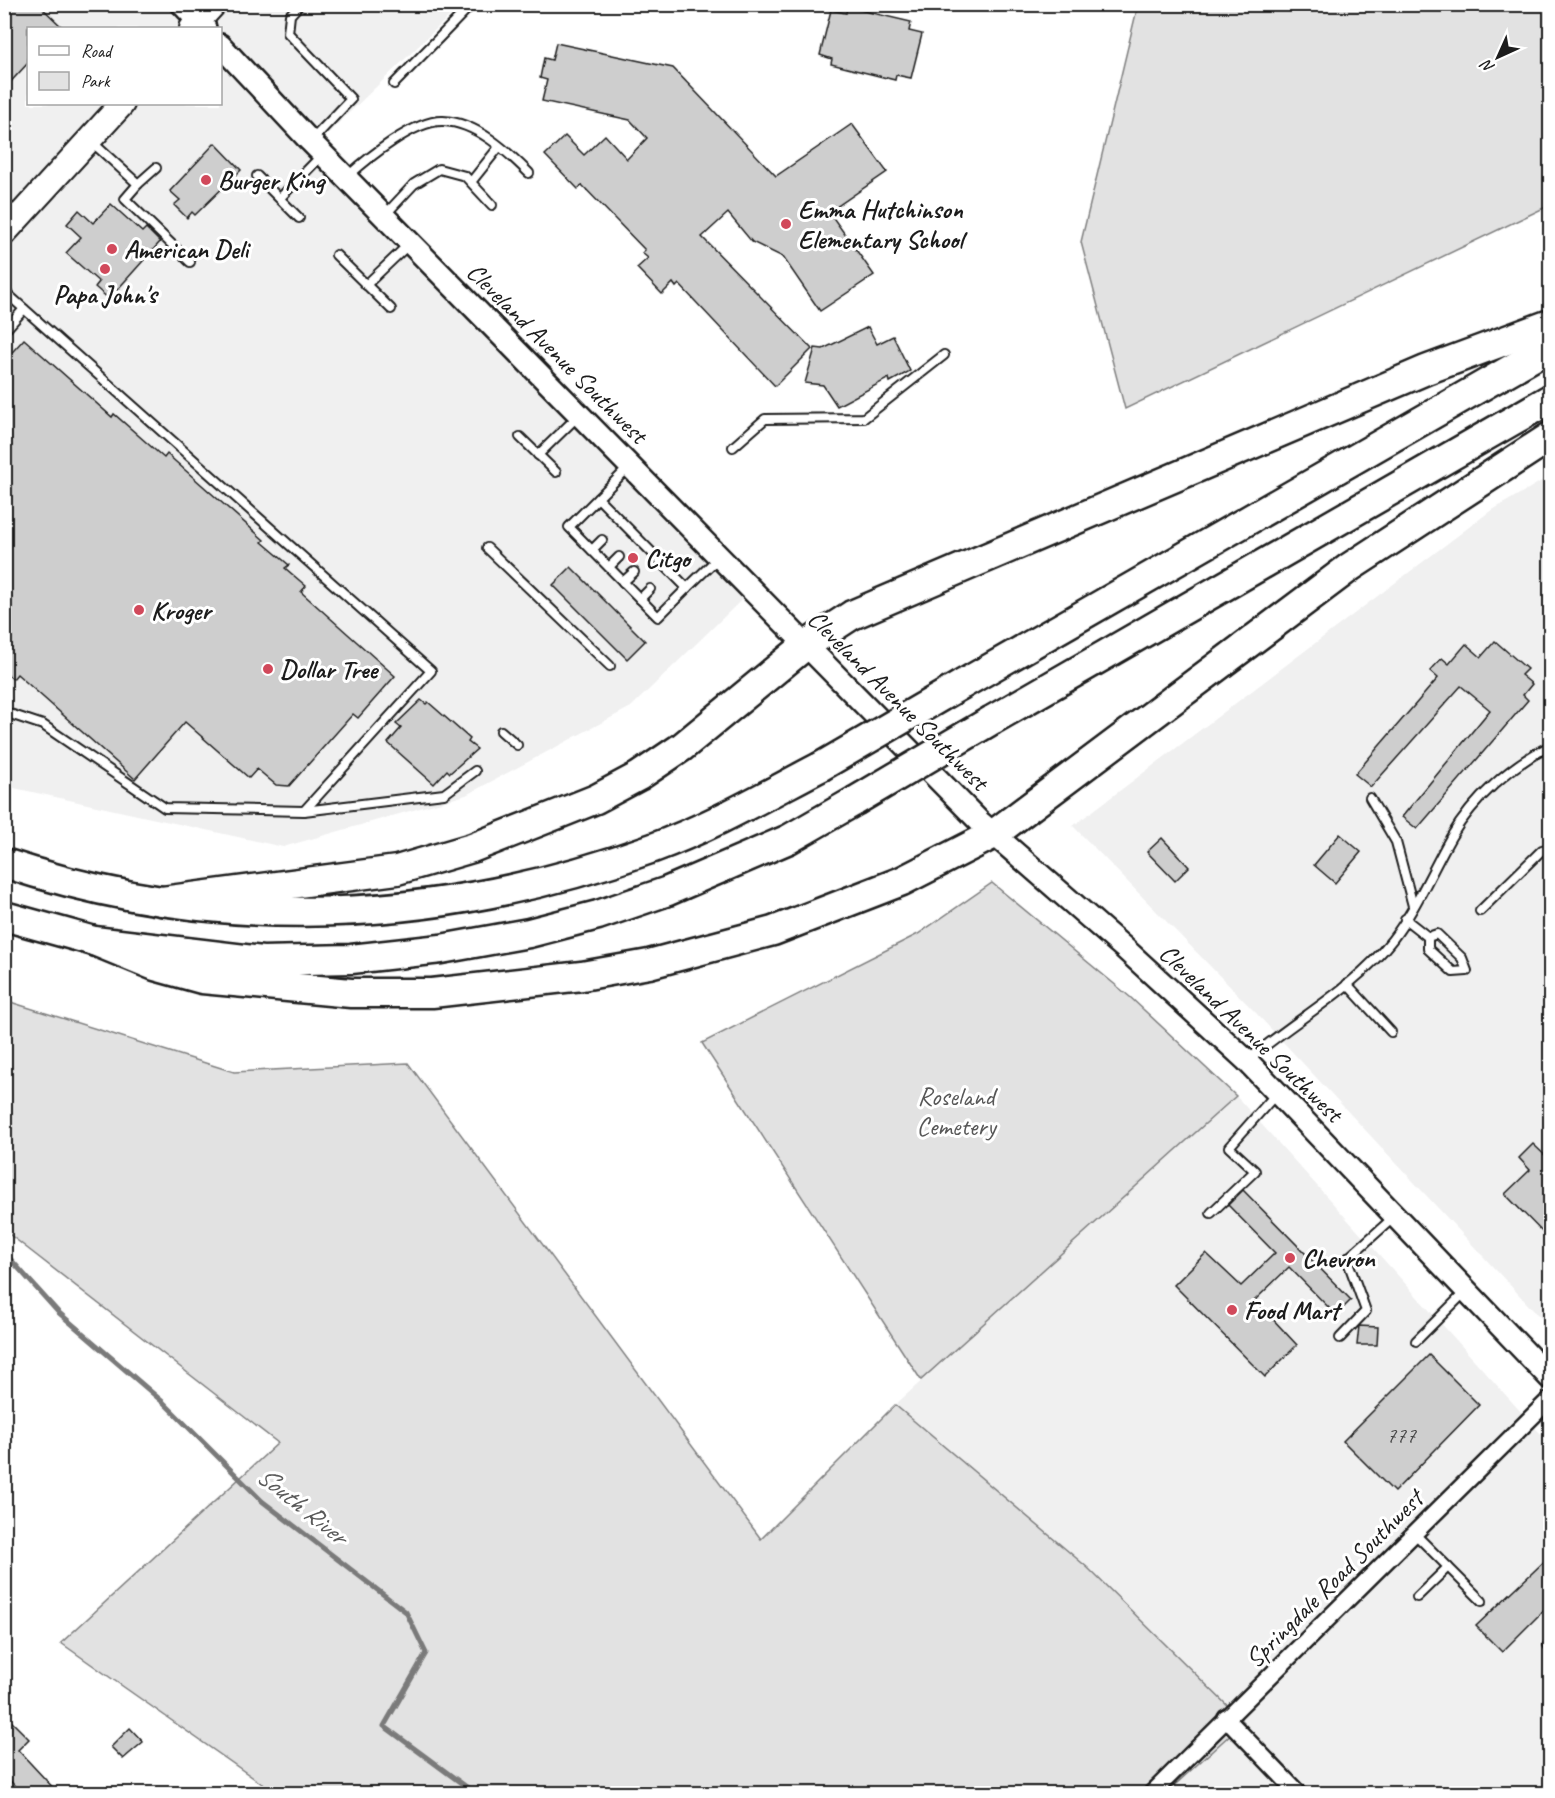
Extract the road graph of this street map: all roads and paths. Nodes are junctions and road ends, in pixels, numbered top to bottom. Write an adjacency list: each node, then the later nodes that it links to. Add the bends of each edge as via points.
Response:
1 (182, 4): 4 (main road)
2 (300, 4): 10 (lane, via 290,15 288,33 351,99)
3 (472, 4): 6 (lane)
4 (202, 21)
5 (222, 47): 10 (main road, Cleveland Avenue Southwest)
6 (394, 84)
7 (121, 105): 8 (main road)
8 (89, 139): 16 (lane); 20 (main road)
9 (499, 147): 12 (lane); 14 (lane, via 477,130 443,121 420,128 375,153); 15 (lane)
10 (317, 148): 14 (main road, Cleveland Avenue Southwest); 17 (lane)
11 (156, 168): 16 (lane)
12 (529, 173)
13 (257, 176): 17 (lane)
14 (346, 177): 19 (main road, Cleveland Avenue Southwest)
15 (471, 182): 18 (lane); 19 (lane, via 465,176 439,169 414,184)
16 (138, 184): 24 (lane, via 125,199)
17 (280, 198): 21 (lane)
18 (492, 205)
19 (384, 216): 22 (main road, Cleveland Avenue Southwest)
20 (10, 217)
21 (299, 218)
22 (410, 243): 25 (lane); 34 (main road, Cleveland Avenue Southwest)
23 (336, 255): 25 (lane)
24 (190, 262)
25 (366, 285): 28 (lane)
26 (4, 291): 27 (lane)
27 (24, 309): 30 (lane); 55 (lane)
28 (391, 309)
29 (1551, 324): 53 (highway, via 1426,370 1229,452 852,615)
30 (7, 328)
31 (1551, 347): 67 (highway, bridge, via 820,767 654,848 494,895 372,911 301,914)
32 (944, 355): 37 (lane, via 864,418 765,419)
33 (1551, 399): 73 (highway, bridge, via 789,839 668,891 529,933 351,959 262,960)
34 (579, 415): 38 (lane); 39 (main road, Cleveland Avenue Southwest)
35 (520, 437): 38 (lane)
36 (1551, 437): 64 (highway, via 1350,567)
37 (733, 447)
38 (538, 455): 40 (lane)
39 (630, 465): 41 (lane); 46 (main road, Cleveland Avenue Southwest)
40 (556, 472)
41 (598, 498): 44 (lane, via 569,527); 50 (lane, via 618,523)
42 (602, 540): 44 (lane)
43 (487, 548): 54 (lane)
44 (592, 550): 47 (lane)
45 (619, 557): 47 (lane)
46 (719, 557): 50 (lane); 53 (main road, Cleveland Avenue Southwest)
47 (609, 567): 49 (lane)
48 (634, 572): 49 (lane)
49 (623, 582): 52 (lane)
50 (687, 588): 52 (lane, via 658,617)
51 (650, 589): 52 (lane)
52 (640, 599)
53 (806, 645): 64 (main road, Cleveland Avenue Southwest); 67 (highway, via 682,747 639,776 561,813 472,848 397,870)
54 (610, 666)
55 (431, 671): 56 (lane); 63 (lane)
56 (439, 678)
57 (4, 712): 63 (lane, via 43,725 165,808)
58 (501, 731): 59 (lane)
59 (517, 745)
60 (1551, 746): 68 (lane, via 1529,756 1486,792 1452,835)
61 (475, 771): 63 (lane, via 444,794)
62 (1370, 798): 68 (lane, via 1396,842)
63 (304, 811)
64 (994, 834): 73 (highway, via 902,881 773,931 649,963 511,986 432,993 351,993 257,986 202,979 155,966); 76 (main road, Cleveland Avenue Southwest)
65 (1551, 848): 69 (lane, via 1542,850)
66 (4, 863): 67 (highway, via 48,877)
67 (162, 901)
68 (1413, 906): 71 (lane)
69 (1480, 911)
70 (4, 916): 73 (highway)
71 (1405, 919): 72 (lane); 74 (lane, via 1391,941)
72 (1428, 937): 72 (lane, via 1428,948 1453,972 1467,971 1462,958 1437,934)
73 (94, 941)
74 (1347, 984): 75 (lane); 76 (lane)
75 (1391, 1032)
76 (1247, 1061): 77 (main road, Cleveland Avenue Southwest)
77 (1277, 1092): 78 (lane, via 1229,1147 1255,1171); 79 (main road, Cleveland Avenue Southwest)
78 (1211, 1213)
79 (1395, 1216): 80 (main road, Cleveland Avenue Southwest); 81 (lane, via 1347,1259 1366,1311)
80 (1466, 1290): 82 (lane); 83 (main road, Cleveland Avenue Southwest)
81 (1340, 1338)
82 (1416, 1341)
83 (1551, 1378)
84 (1551, 1399): 85 (street, Springdale Road Southwest)
85 (1414, 1533): 86 (lane); 89 (street, Springdale Road Southwest)
86 (1448, 1567): 87 (lane); 88 (lane)
87 (1417, 1597)
88 (1482, 1601)
89 (1226, 1718): 90 (street, Springdale Road Southwest); 91 (street)
90 (1151, 1794)
91 (1299, 1794)

